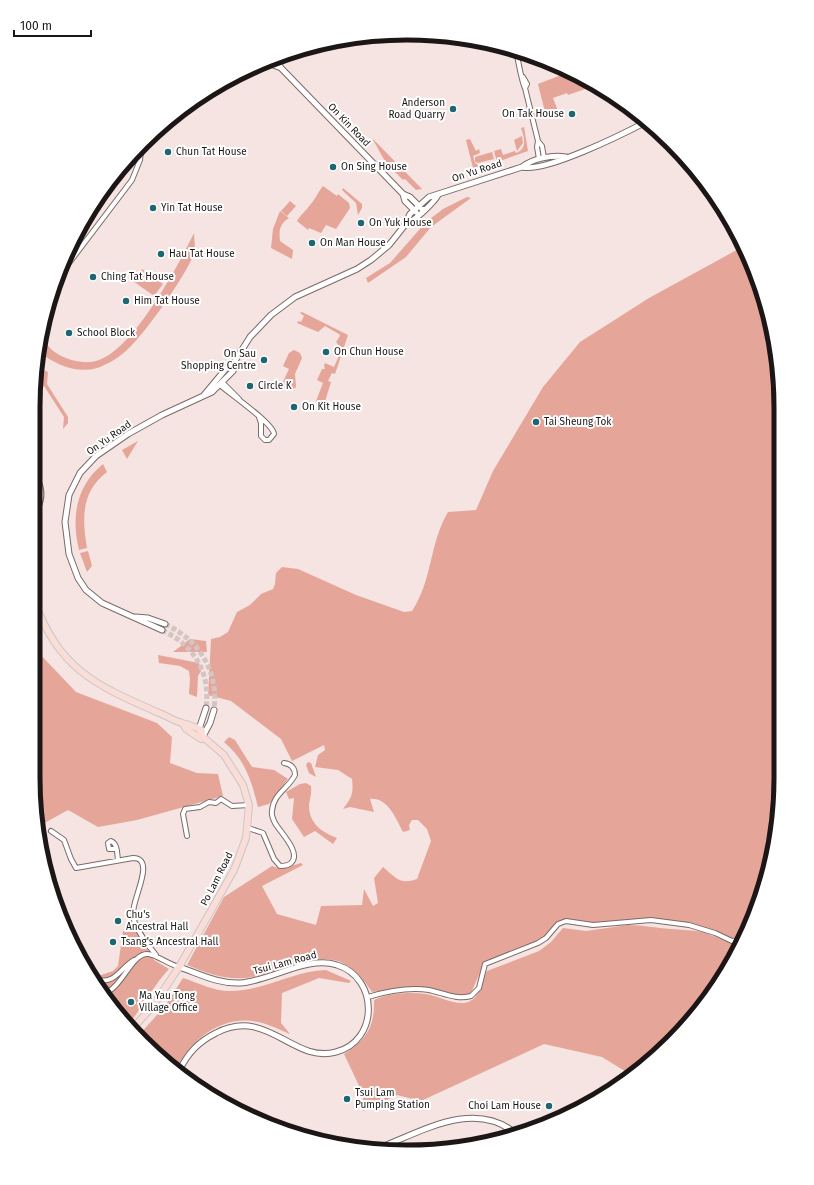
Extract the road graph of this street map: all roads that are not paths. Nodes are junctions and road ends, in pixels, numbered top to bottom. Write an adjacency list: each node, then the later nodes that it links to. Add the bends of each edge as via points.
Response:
1 (518, 57): 8 (street)
2 (279, 63): 4 (street, On Kin Road)
3 (274, 65): 4 (street, On Kin Road)
4 (282, 68): 11 (street, On Kin Road)
5 (641, 125): 7 (street, On Yu Road)
6 (141, 154): 18 (street, via 132,180)
7 (566, 157): 8 (street, On Yu Road); 9 (street, On Yu Road)
8 (541, 159): 9 (street); 10 (street, On Yu Road)
9 (542, 165): 10 (street, On Yu Road, via 529,168)
10 (522, 166): 12 (street, On Yu Road, via 455,187)
11 (403, 194): 13 (street, On Kin Road, via 410,197); 14 (street, On Kin Road, via 405,201)
12 (438, 195): 13 (street, On Yu Road, via 432,196); 15 (street, On Yu Road, via 435,201)
13 (418, 206): 14 (street, On Yu Road); 15 (street, On Kin Road)
14 (414, 210): 16 (street, On Kin Road); 17 (street, On Yu Road, via 406,219)
15 (423, 210): 16 (street, On Yu Road)
16 (418, 214): 17 (street, On Yu Road)
17 (405, 225): 19 (street, On Yu Road, via 372,260 278,308 257,329 235,362 234,369)
18 (71, 261)
19 (219, 382): 20 (street); 24 (street, On Yu Road, via 209,394 145,424 96,456 80,473 69,494 66,535 69,554 78,578 86,590 102,604)
20 (259, 417): 21 (street); 22 (street)
21 (271, 428): 22 (street, via 264,426); 22 (street, via 274,434 267,440 261,436)
22 (261, 429)
23 (40, 615): 29 (main road, via 48,634 66,659 94,682)
24 (132, 616): 25 (street, On Yu Road); 26 (street, On Yu Road)
25 (165, 624)
26 (162, 630)
27 (206, 708): 30 (street)
28 (214, 710): 31 (street)
29 (183, 724): 30 (main road); 31 (main road, via 186,729)
30 (200, 726): 31 (main road)
31 (203, 736): 33 (main road, Po Lam Road, via 219,749 240,778)
32 (284, 763): 34 (street, via 290,765 295,775 276,798 272,815 277,827 291,846 294,855 292,863 280,866 274,859 263,833)
33 (249, 805): 34 (main road, Po Lam Road); 36 (street, via 232,806 221,799 216,803 209,802 200,807 185,809 183,814)
34 (248, 828): 42 (main road, Po Lam Road, via 234,870)
35 (51, 830): 38 (street, via 64,840 76,868)
36 (187, 836)
37 (116, 849): 38 (street)
38 (118, 860): 40 (street, via 137,858 143,862 144,870 132,913 135,923)
39 (736, 940): 45 (street, via 689,925 651,920 593,925 564,921 556,925 538,944 485,964 479,988 471,996 458,998 413,989 388,991)
40 (156, 955): 41 (street, via 144,954); 42 (street)
41 (136, 958): 43 (street, via 118,975 108,980); 44 (street, via 123,979)
42 (179, 968): 45 (street, Tsui Lam Road, via 218,981 241,983 309,965 332,963 354,974); 46 (main road, Po Lam Road, via 153,1006)
43 (101, 980)
44 (109, 992)
45 (368, 997): 47 (street, Tsui Lam Road, via 369,1015 363,1032 341,1051 316,1053 263,1029 234,1027 222,1030 202,1041 192,1049)
46 (136, 1025)
47 (182, 1067)
48 (511, 1130): 49 (street, via 496,1121 469,1117 441,1124)
49 (389, 1144)

